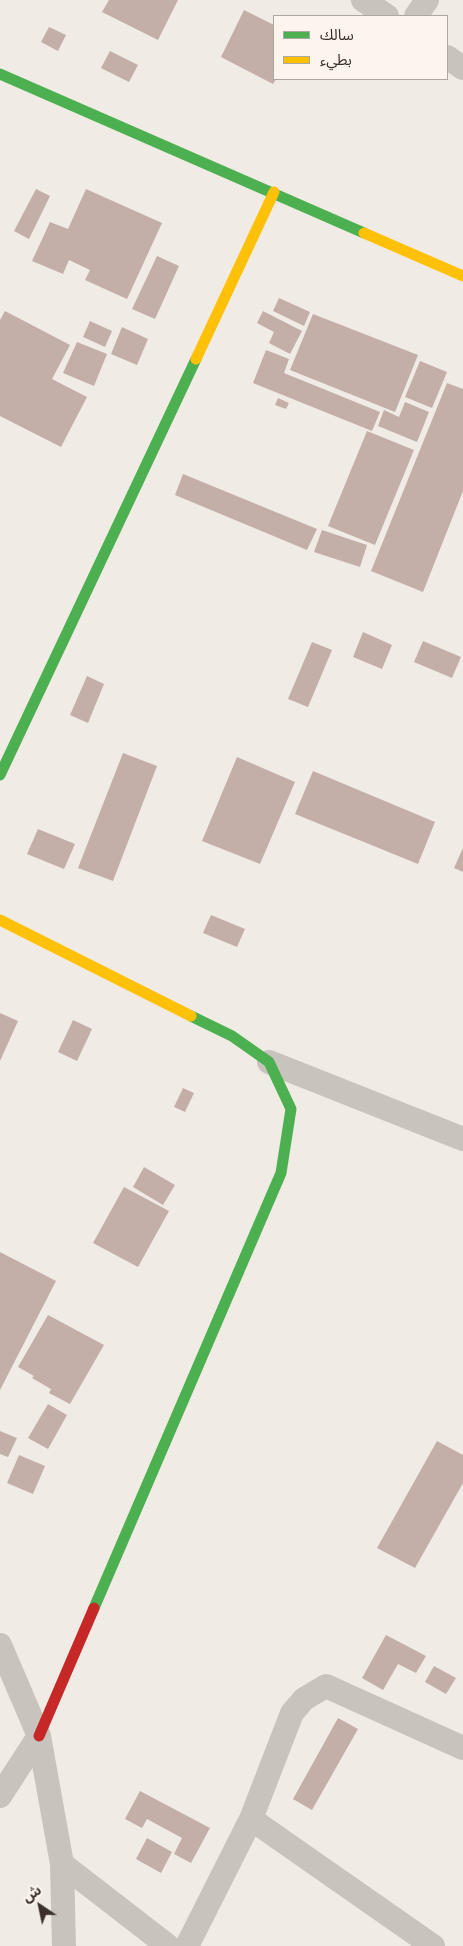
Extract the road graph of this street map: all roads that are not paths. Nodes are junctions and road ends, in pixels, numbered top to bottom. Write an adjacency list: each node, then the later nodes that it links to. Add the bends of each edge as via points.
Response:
1 (363, 0): 3 (street)
2 (427, 0): 4 (street)
3 (386, 15)
4 (417, 15)
5 (448, 58): 6 (street)
6 (463, 68)
7 (0, 74): 8 (street)
8 (274, 192): 9 (street); 10 (street)
9 (463, 276)
10 (0, 775)
11 (0, 920): 12 (street, via 232,1036)
12 (269, 1062): 13 (street); 15 (street, via 291,1109 281,1173)
13 (463, 1139)
14 (0, 1645): 15 (street)
15 (39, 1736): 17 (street); 19 (street)
16 (463, 1748): 18 (street, via 326,1686 304,1699 292,1713)
17 (0, 1796)
18 (251, 1819): 22 (street); 23 (street)
19 (62, 1864): 20 (street); 21 (street)
20 (64, 1946)
21 (168, 1946)
22 (187, 1946)
23 (434, 1946)

